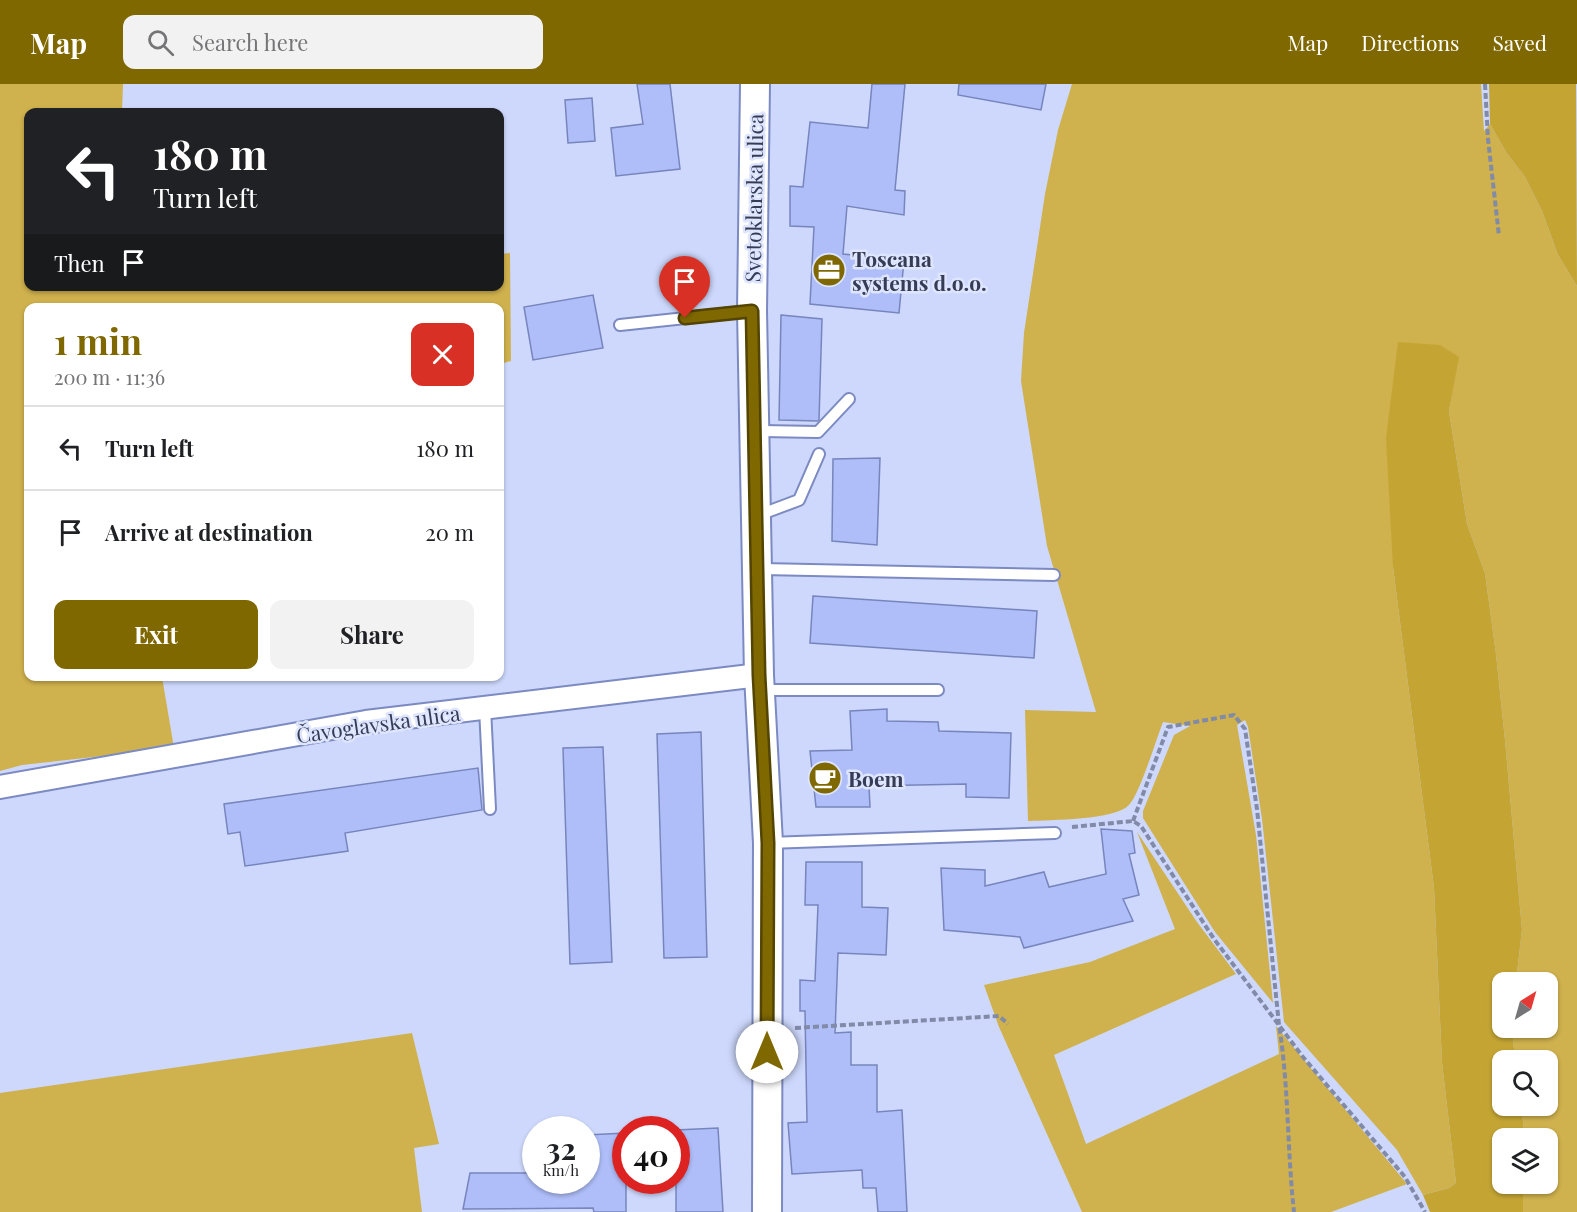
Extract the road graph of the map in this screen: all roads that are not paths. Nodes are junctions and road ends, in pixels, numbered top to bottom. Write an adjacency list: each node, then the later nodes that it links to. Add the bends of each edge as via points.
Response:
1 (755, 84): 2 (street, Svetoklarska ulica)
2 (752, 311): 3 (lane); 5 (street, Svetoklarska ulica)
3 (620, 325)
4 (849, 399): 5 (lane, via 818,432)
5 (754, 431): 7 (street, Svetoklarska ulica)
6 (819, 454): 7 (lane, via 799,500)
7 (756, 516): 8 (street, Svetoklarska ulica)
8 (757, 569): 9 (lane); 10 (street, Svetoklarska ulica)
9 (1054, 575)
10 (760, 683): 11 (lane); 12 (street, Čavoglavska ulica); 16 (street, Svetoklarska ulica)
11 (938, 690)
12 (485, 708): 13 (street, Čavoglavska ulica, via 366,722); 14 (lane)
13 (0, 787)
14 (490, 809)
15 (1055, 833): 16 (lane)
16 (768, 843): 17 (street, Svetoklarska ulica)
17 (767, 1212)

